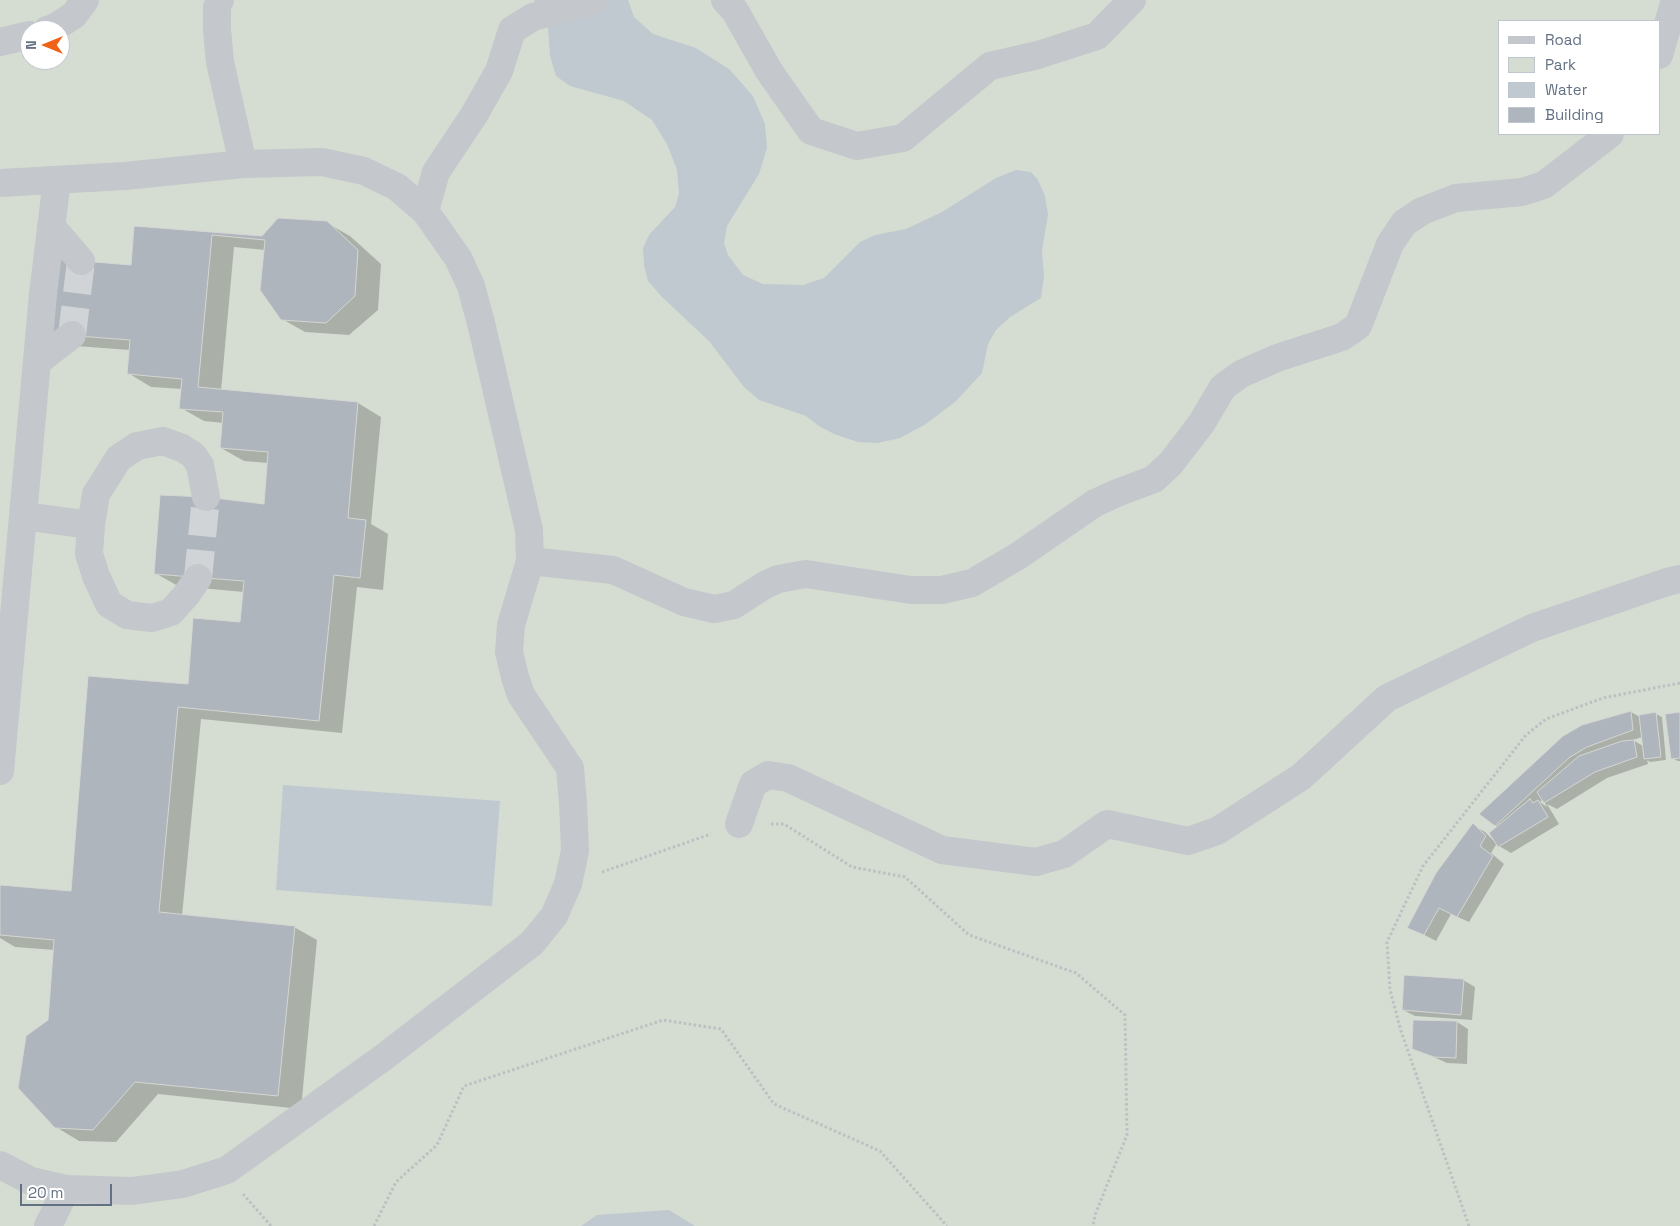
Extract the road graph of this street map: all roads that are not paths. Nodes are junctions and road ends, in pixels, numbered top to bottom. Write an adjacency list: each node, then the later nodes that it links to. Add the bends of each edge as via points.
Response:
1 (86, 0): 7 (lane)
2 (220, 0): 12 (lane, via 217,29 220,62)
3 (595, 0): 15 (lane, via 533,17 512,30 499,71 436,172)
4 (725, 0): 5 (lane, via 811,131 857,146 903,138 990,66 1097,36)
5 (1132, 0)
6 (1675, 0): 10 (lane)
7 (66, 20)
8 (20, 37): 9 (lane)
9 (0, 42)
10 (1660, 52)
11 (1609, 135): 23 (lane, via 1544,185 1522,192 1456,198 1422,211 1404,223 1390,244 1358,326 1342,337 1240,374 1223,388 1189,440 1154,479 1095,503 972,583 942,590 911,590 806,574 778,579 734,605 714,609 684,602 613,570)
12 (242, 164): 13 (lane); 15 (lane, via 322,162 364,171 397,187)
13 (57, 180): 14 (lane); 16 (lane)
14 (0, 183)
15 (424, 211): 23 (lane, via 458,258 471,286 529,530)
16 (51, 226): 17 (lane); 19 (lane)
17 (81, 261)
18 (72, 335): 19 (lane)
19 (37, 362): 21 (lane)
20 (206, 497): 22 (lane, via 200,465 193,455 163,441 137,446 120,458 96,494)
21 (23, 516): 22 (lane); 26 (lane)
22 (90, 525): 24 (lane, via 90,554 96,576 109,604 127,615 152,618 171,612)
23 (530, 561): 29 (lane, via 512,625 509,652 521,695 570,768 574,803 574,851 568,884 554,916 532,944 384,1057 227,1170 183,1184 132,1191)
24 (198, 578)
25 (1680, 579): 27 (lane, via 1532,628 1388,698 1300,777 1217,831 1188,841 1107,824 1064,854 1036,862 942,850 788,778 768,775 754,784)
26 (0, 770)
27 (739, 824)
28 (0, 1165): 29 (lane, via 31,1181)
29 (66, 1189): 30 (lane)
30 (48, 1226)

